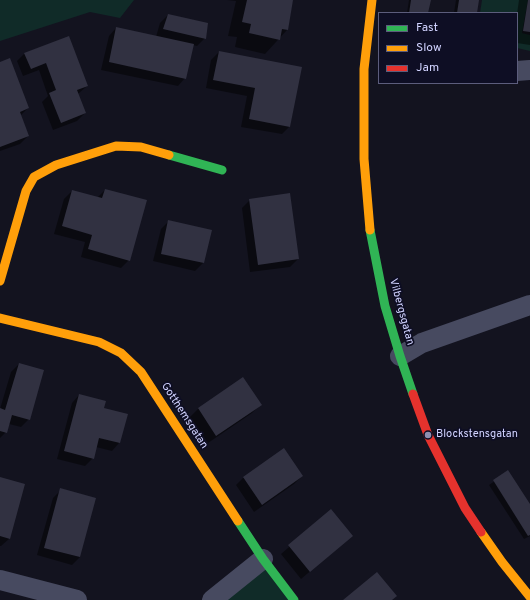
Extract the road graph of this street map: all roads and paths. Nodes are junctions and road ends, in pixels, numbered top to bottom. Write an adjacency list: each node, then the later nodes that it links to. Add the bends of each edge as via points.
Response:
1 (372, 0): 8 (street, Vilbergsgatan, via 364,69 364,159 370,231 385,306)
2 (530, 70): 3 (street)
3 (518, 71)
4 (222, 170): 5 (street, via 141,147 116,146 56,165 34,177 26,191)
5 (0, 281)
6 (530, 305): 8 (street, via 422,342)
7 (0, 318): 9 (street, Gotthemsgatan, via 99,342 121,353 131,362 141,372)
8 (400, 356): 11 (street, Vilbergsgatan, via 428,435 465,508)
9 (263, 559): 13 (street); 14 (street, Gotthemsgatan)
10 (0, 580): 12 (street)
11 (530, 598)
12 (77, 600)
13 (212, 600)
14 (294, 600)

